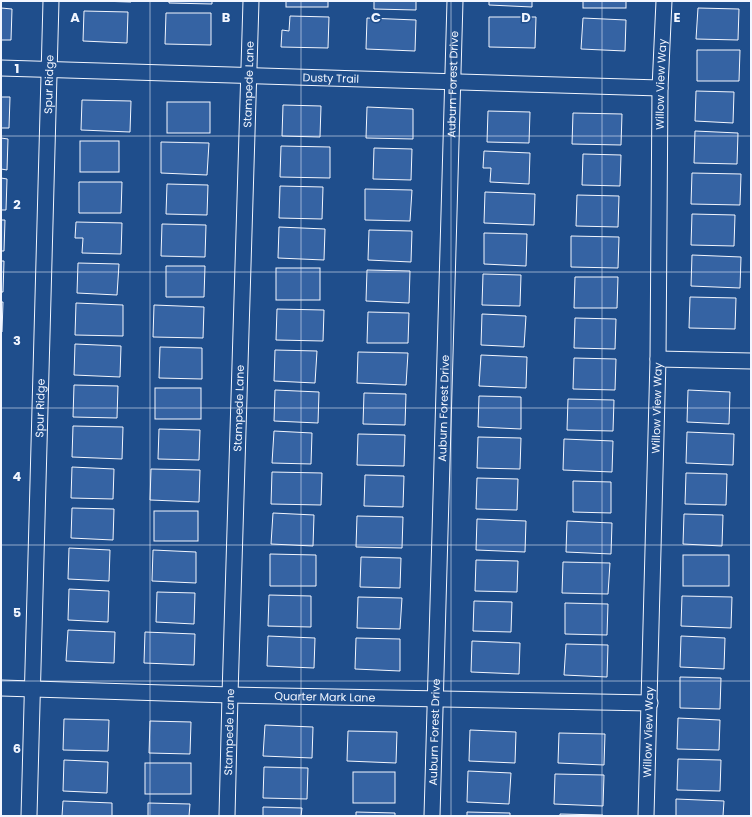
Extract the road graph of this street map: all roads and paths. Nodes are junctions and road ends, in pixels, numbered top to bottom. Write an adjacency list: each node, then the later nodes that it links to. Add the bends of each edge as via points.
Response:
1 (51, 1): 6 (street, Spur Ridge)
2 (251, 1): 7 (street, Stampede Lane)
3 (455, 1): 8 (street, Auburn Forest Drive)
4 (664, 1): 9 (street, Willow View Way)
5 (1, 68): 6 (street, Dusty Trail)
6 (49, 69): 7 (street, Dusty Trail); 13 (street, Spur Ridge)
7 (248, 75): 8 (street, Dusty Trail); 14 (street, Stampede Lane)
8 (452, 81): 9 (street, Dusty Trail); 15 (street, Auburn Forest Drive)
9 (660, 88): 10 (street, Willow View Way)
10 (658, 359): 11 (street); 16 (street, Willow View Way)
11 (751, 361)
12 (1, 688): 13 (street, Quarter Mark Lane)
13 (32, 689): 14 (street, Quarter Mark Lane); 17 (street, Spur Ridge)
14 (230, 695): 15 (street, Quarter Mark Lane); 18 (street, Stampede Lane)
15 (434, 700): 16 (street, Quarter Mark Lane); 19 (street, Auburn Forest Drive)
16 (650, 703): 20 (street, Willow View Way)
17 (29, 816)
18 (227, 816)
19 (432, 816)
20 (646, 816)

